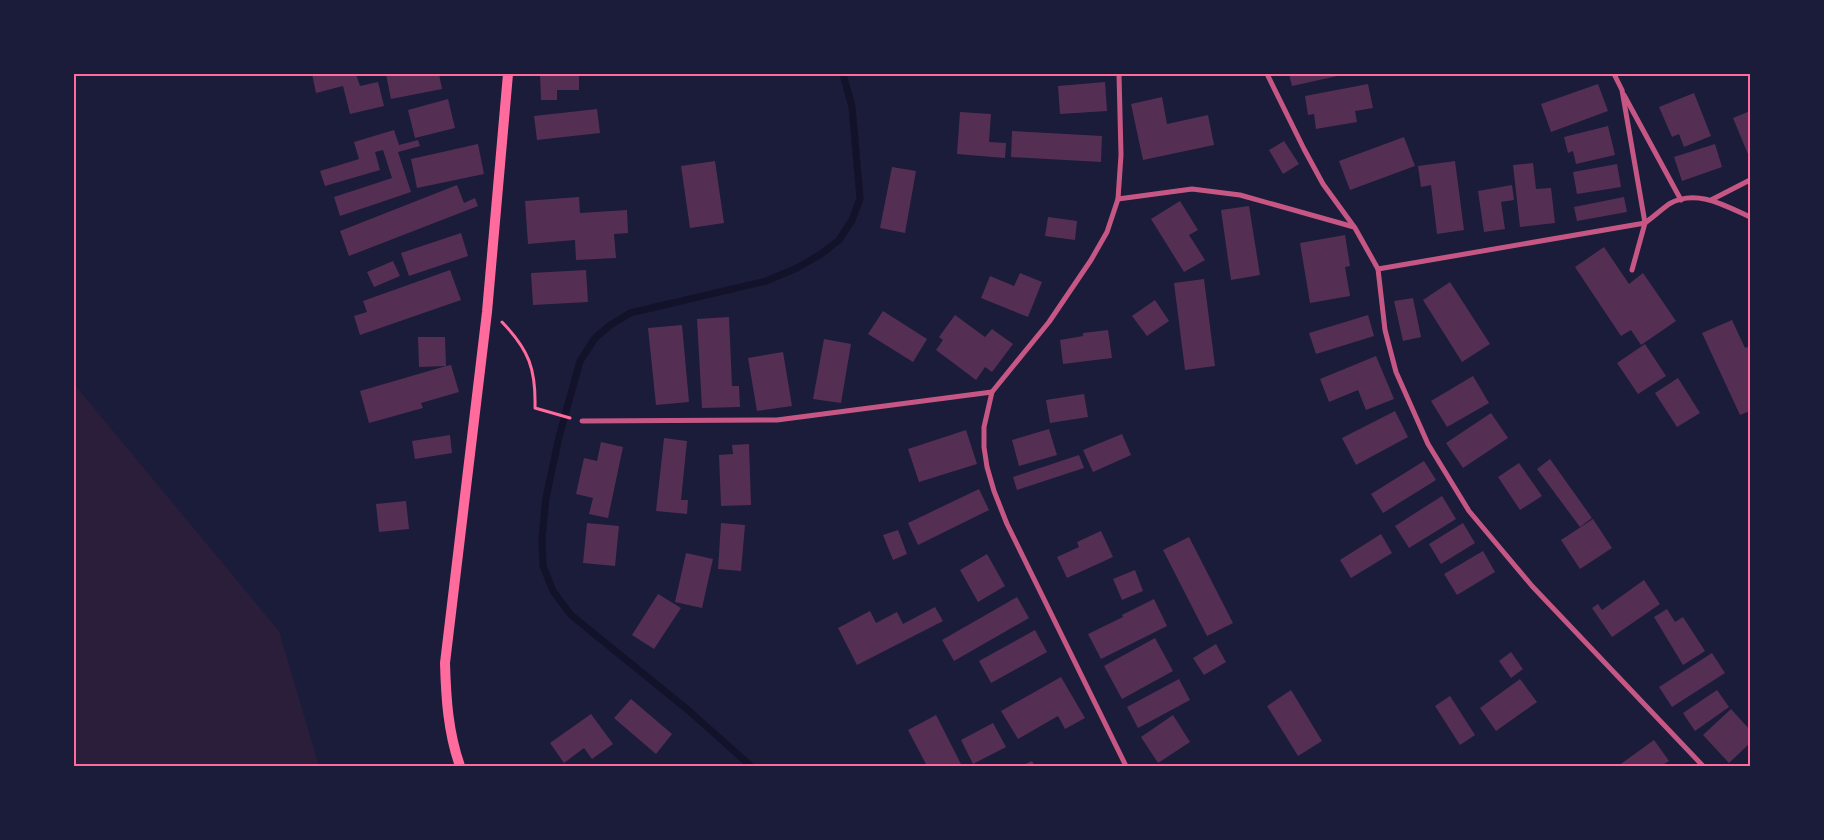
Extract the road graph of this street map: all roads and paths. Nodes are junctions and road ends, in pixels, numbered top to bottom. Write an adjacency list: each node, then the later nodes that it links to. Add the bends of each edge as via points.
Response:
1 (508, 74): 15 (main road)
2 (1118, 74): 7 (street, via 1121,155)
3 (1267, 74): 12 (street, via 1323,184)
4 (1614, 74): 5 (street)
5 (1622, 90): 8 (street); 11 (street)
6 (1750, 180): 9 (street)
7 (1118, 199): 12 (street, via 1192,189 1240,195); 16 (street, via 1107,232 1091,260 1049,322)
8 (1681, 200): 9 (street); 11 (street, via 1671,203)
9 (1711, 200): 10 (street)
10 (1750, 217)
11 (1644, 223): 13 (street); 14 (street)
12 (1355, 228): 13 (street)
13 (1378, 269): 20 (street, via 1385,330 1396,372 1428,444 1469,512 1532,586)
14 (1632, 270)
15 (487, 312): 17 (path, via 501,321 523,346 534,375 535,408); 18 (main road, via 445,663 446,703)
16 (992, 392): 17 (street, via 777,420); 19 (street, via 984,427 984,447 994,491 1007,524)
17 (582, 421)
18 (460, 766)
19 (1126, 766)
20 (1703, 766)

